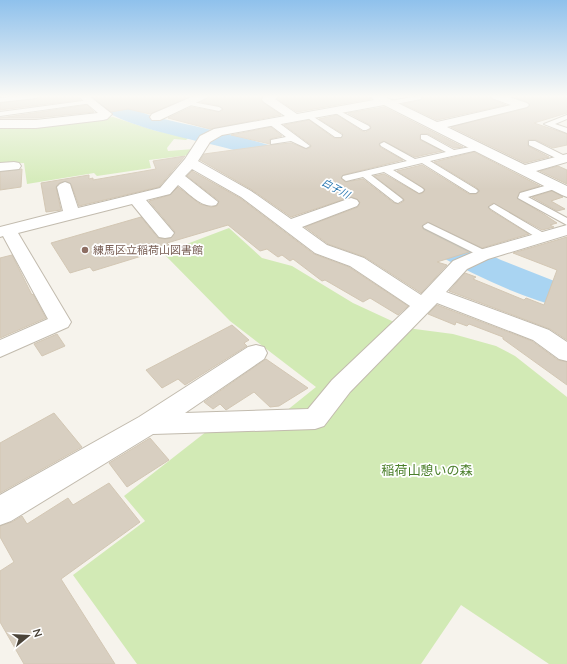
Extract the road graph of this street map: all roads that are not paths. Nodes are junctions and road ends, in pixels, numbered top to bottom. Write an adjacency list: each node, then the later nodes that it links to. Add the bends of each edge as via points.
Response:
1 (249, 127): 18 (street, via 212,135)
2 (278, 127): 9 (lane)
3 (322, 127): 7 (lane)
4 (438, 127): 14 (street)
5 (556, 127): 6 (lane)
6 (567, 131)
7 (338, 135)
8 (424, 137): 15 (lane)
9 (292, 138): 10 (lane); 13 (lane)
10 (274, 142)
11 (532, 143): 16 (lane)
12 (384, 144): 17 (lane)
13 (306, 146)
14 (479, 147): 15 (lane); 20 (street)
15 (453, 153): 17 (lane)
16 (566, 159): 20 (street)
17 (419, 161): 19 (lane); 27 (lane)
18 (190, 162): 22 (street); 35 (street, via 246,194)
19 (386, 169): 21 (lane); 26 (lane)
20 (524, 170): 25 (street)
21 (365, 174): 23 (lane); 29 (lane)
22 (177, 177): 28 (street, via 165,191); 30 (street)
23 (346, 178)
24 (65, 187): 33 (street)
25 (561, 189): 34 (lane, via 523,195 523,198)
26 (419, 190)
27 (473, 191)
28 (133, 195): 33 (street); 39 (street)
29 (398, 200)
30 (210, 202)
31 (351, 203): 35 (street)
32 (494, 207): 40 (lane)
33 (72, 214): 38 (street)
34 (567, 222)
35 (288, 226): 42 (street, via 321,249 357,262)
36 (428, 226): 41 (lane)
37 (567, 230): 40 (street)
38 (4, 231): 43 (street, via 60,322)
39 (165, 233)
40 (543, 237): 41 (street)
41 (476, 257): 42 (street)
42 (428, 300): 45 (street, via 541,335); 46 (street, via 341,386 315,419)
43 (0, 349)
44 (256, 353): 46 (street)
45 (567, 353)
46 (148, 424): 47 (street)
47 (0, 511)

